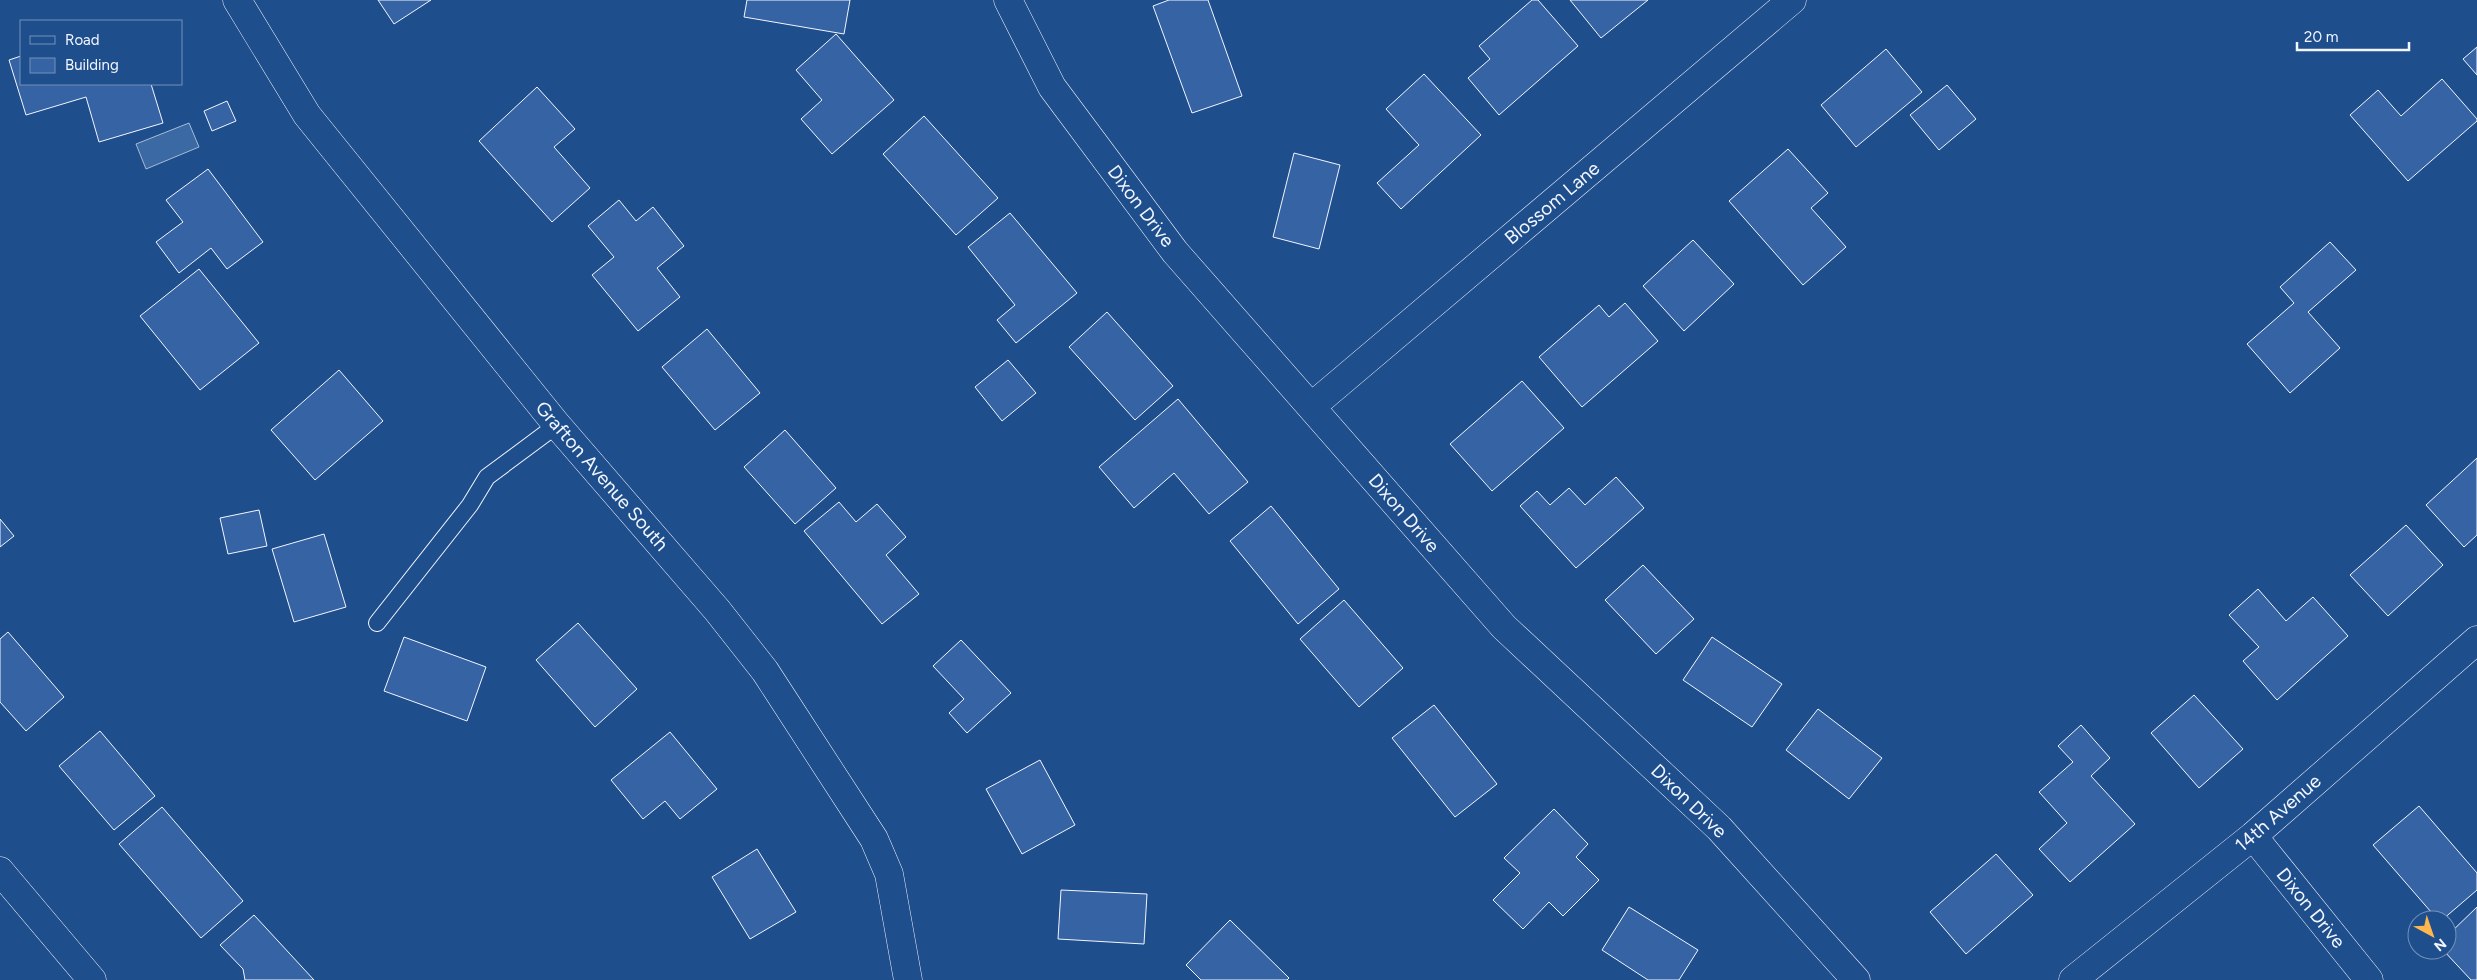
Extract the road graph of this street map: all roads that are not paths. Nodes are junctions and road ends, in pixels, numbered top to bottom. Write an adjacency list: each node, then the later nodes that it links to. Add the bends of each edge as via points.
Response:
1 (237, 0): 5 (street, Grafton Avenue South, via 307,115)
2 (1008, 0): 4 (street, Dixon Drive, via 1052,87 1175,252)
3 (1792, 0): 4 (street, Blossom Lane)
4 (1311, 407): 12 (street, Dixon Drive, via 1504,626 1719,828)
5 (557, 425): 6 (lane, via 487,477 470,505); 11 (street, Grafton Avenue South, via 718,610 765,671 874,839 889,874)
6 (377, 623)
7 (2477, 640): 8 (street, 14th Avenue)
8 (2253, 836): 13 (street, 14th Avenue); 14 (street, Dixon Drive)
9 (0, 871): 10 (street)
10 (92, 980)
11 (908, 980)
12 (1856, 980)
13 (2074, 980)
14 (2370, 980)

